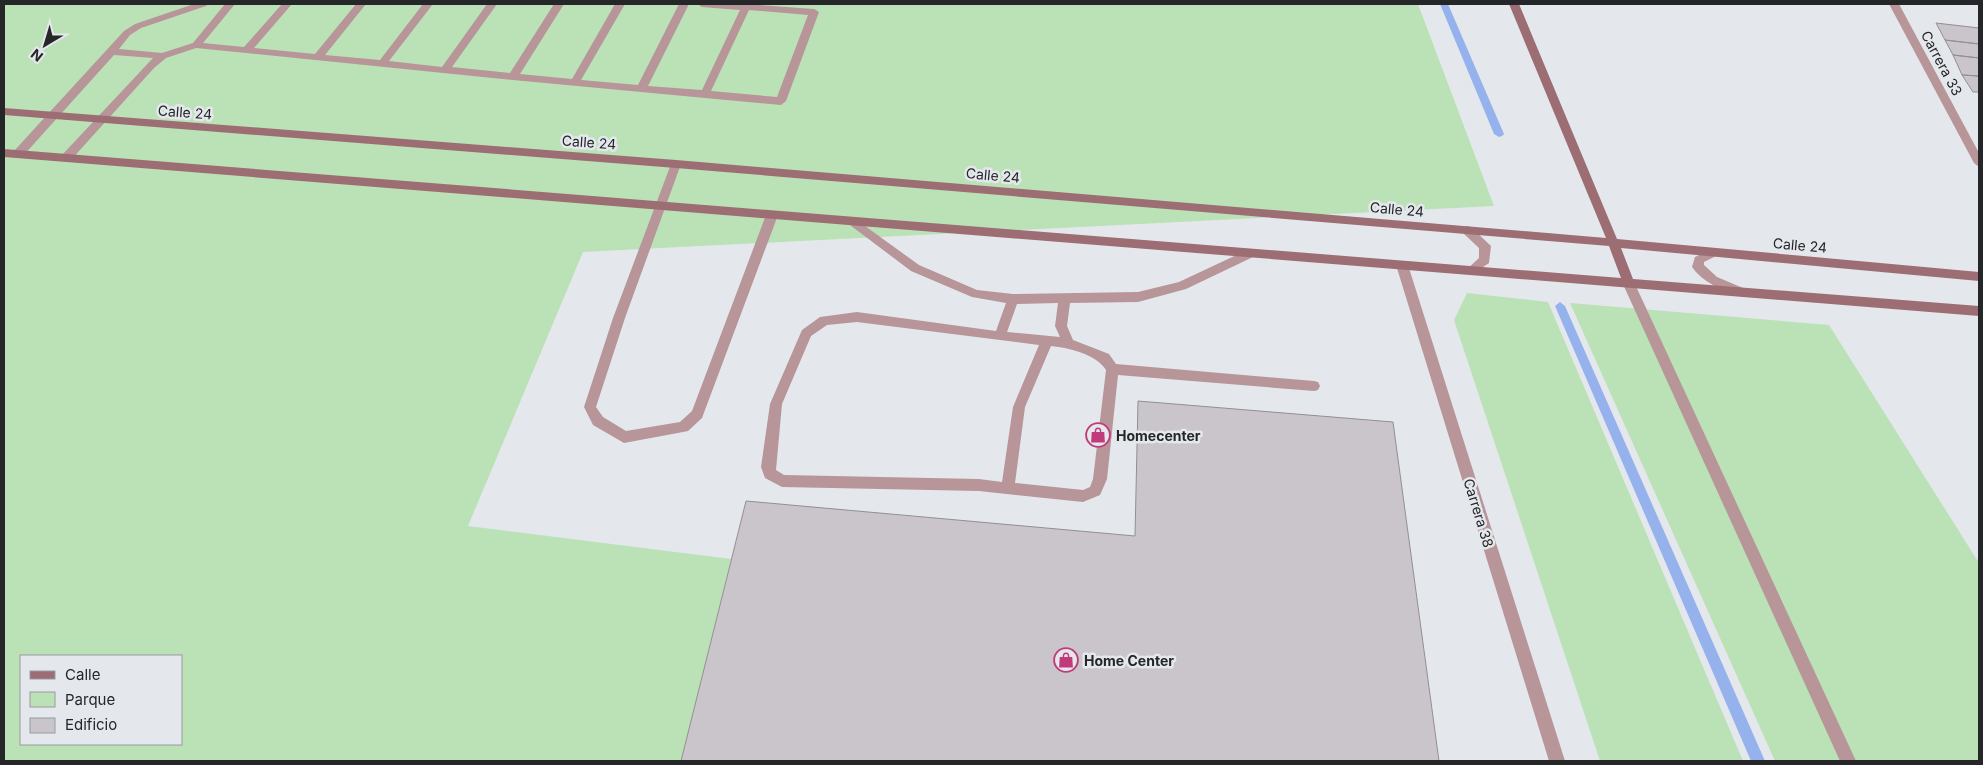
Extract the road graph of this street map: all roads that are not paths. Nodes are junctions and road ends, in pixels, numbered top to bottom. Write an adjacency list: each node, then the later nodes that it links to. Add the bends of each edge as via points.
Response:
1 (203, 4): 16 (street, via 135,27)
2 (230, 4): 14 (street)
3 (286, 4): 15 (street)
4 (361, 4): 18 (street)
5 (428, 4): 19 (street)
6 (492, 4): 20 (street)
7 (559, 4): 21 (street)
8 (620, 4): 22 (street)
9 (684, 4): 23 (street)
10 (702, 4): 13 (street)
11 (1514, 4): 37 (street)
12 (1894, 4): 31 (street, Carrera 33)
13 (746, 7): 24 (street); 24 (street, via 814,12 781,101)
14 (196, 45): 15 (street); 17 (street)
15 (247, 50): 18 (street)
16 (112, 51): 17 (street); 26 (street)
17 (162, 56): 27 (street)
18 (318, 57): 19 (street)
19 (382, 64): 20 (street)
20 (444, 70): 21 (street)
21 (513, 77): 22 (street)
22 (575, 82): 23 (street)
23 (641, 89): 24 (street)
24 (706, 94)
25 (4, 112): 26 (street, Calle 24)
26 (54, 116): 27 (street, Calle 24); 29 (street)
27 (102, 120): 30 (street); 32 (street, Calle 24)
28 (4, 153): 29 (street)
29 (18, 154): 30 (street)
30 (66, 158): 33 (street)
31 (1979, 163)
32 (676, 164): 33 (street); 36 (street, Calle 24)
33 (662, 206): 34 (street); 34 (street, via 619,318 590,407 598,421 624,437 683,426 696,414)
34 (772, 215): 35 (street)
35 (854, 222): 39 (street); 46 (street, via 915,268 976,294)
36 (1467, 230): 37 (street, Calle 24); 41 (street, via 1485,246 1485,260)
37 (1614, 244): 38 (street, Calle 24); 43 (street)
38 (1712, 252): 42 (street, Calle 24); 44 (street, via 1699,260 1698,267 1712,280)
39 (1250, 254): 40 (street); 45 (street, via 1182,286 1138,297)
40 (1402, 265): 41 (street); 54 (street, Carrera 38)
41 (1471, 271): 43 (street)
42 (1979, 276)
43 (1628, 282): 44 (street); 55 (street)
44 (1739, 291): 47 (street)
45 (1065, 298): 46 (street); 50 (street, via 1061,326)
46 (1013, 299): 48 (street)
47 (1979, 311)
48 (1000, 336): 49 (street); 53 (street, via 858,317 824,320 806,333 776,404 768,467 770,474 782,481)
49 (1047, 341): 50 (street); 53 (street, via 1019,407)
50 (1068, 343): 51 (street, via 1105,358)
51 (1112, 369): 52 (street); 53 (street, via 1100,479 1095,490 1083,496)
52 (1314, 386)
53 (1008, 488)
54 (1557, 761)
55 (1848, 761)

